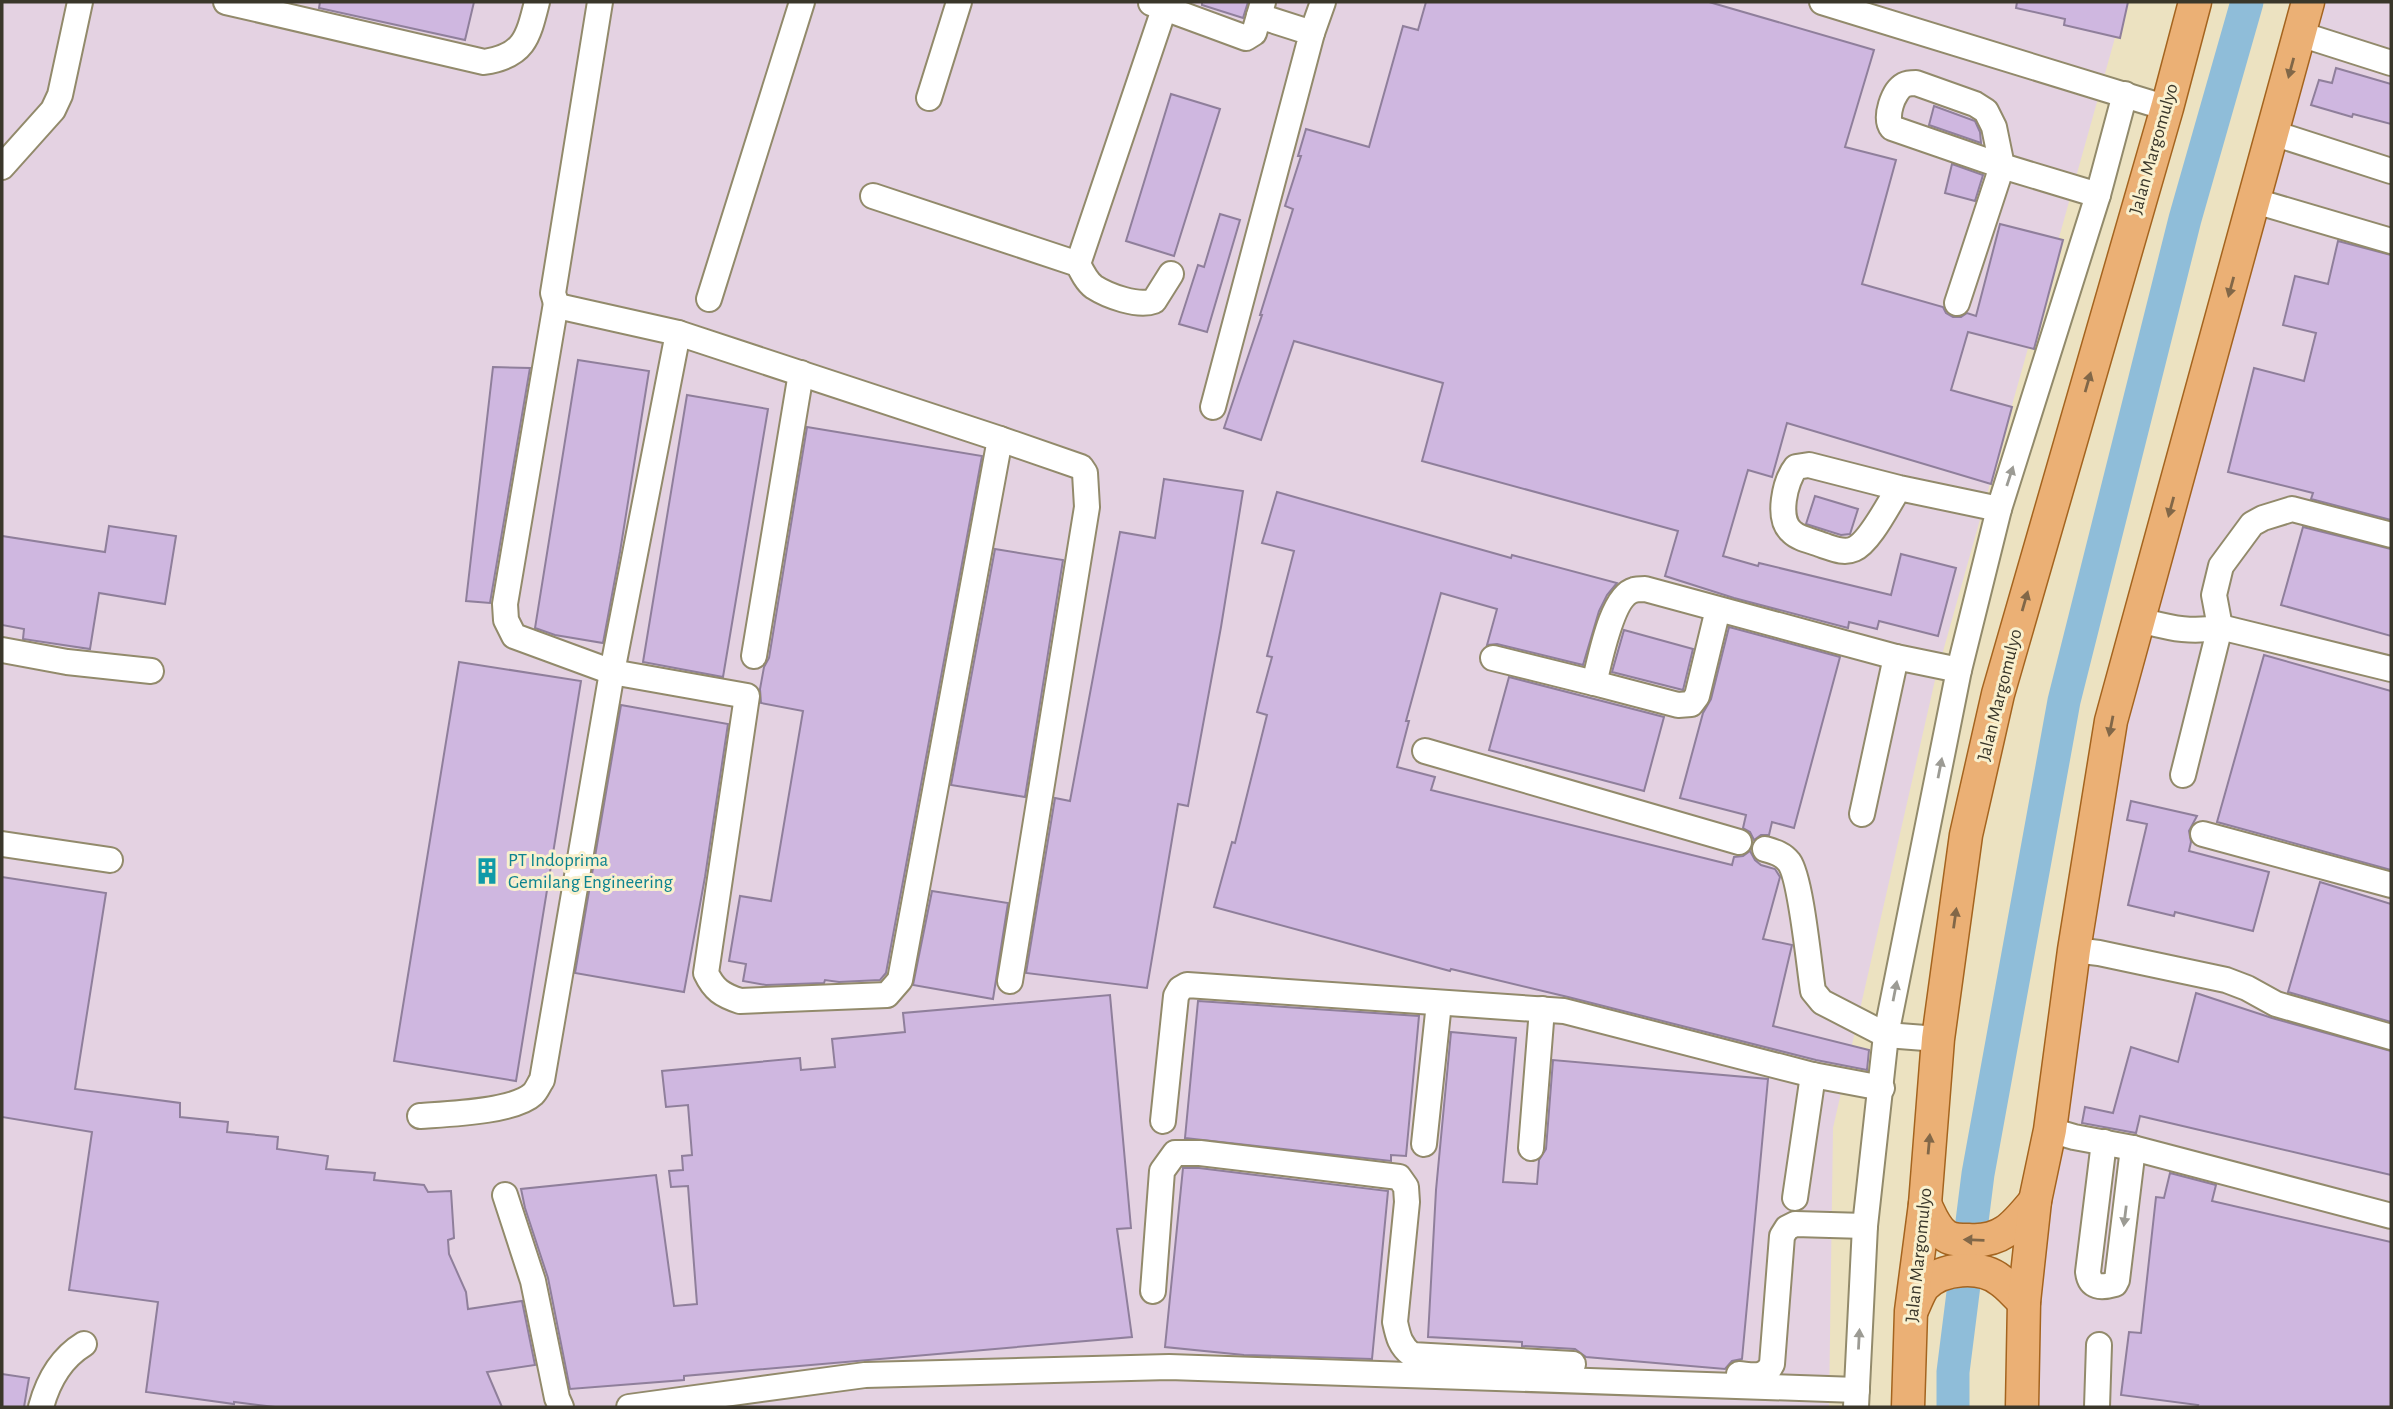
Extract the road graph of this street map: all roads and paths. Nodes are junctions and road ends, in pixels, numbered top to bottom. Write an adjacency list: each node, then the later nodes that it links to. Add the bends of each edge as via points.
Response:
1 (80, 2): 21 (lane, via 57,103)
2 (226, 2): 3 (lane, via 484,62 516,52 530,31)
3 (537, 2)
4 (600, 2): 30 (lane, via 553,284)
5 (802, 2): 29 (lane)
6 (959, 2): 17 (lane)
7 (1323, 2): 13 (lane)
8 (1822, 2): 16 (lane)
9 (2195, 2): 18 (main road, Jalan Margomulyo)
10 (2308, 2): 14 (main road)
11 (1157, 5): 12 (lane, via 1246,38 1254,33); 27 (lane)
12 (1261, 9): 13 (lane)
13 (1312, 33): 34 (lane)
14 (2300, 34): 15 (lane); 19 (main road, one-way to 19)
15 (2391, 63)
16 (2124, 94): 18 (lane); 24 (lane)
17 (929, 98)
18 (2167, 108): 66 (main road, Jalan Margomulyo, one-way to 18, via 1966,835 1998,694)
19 (2273, 133): 22 (lane); 25 (main road)
20 (2001, 166): 20 (lane, via 1892,128 1888,114 1899,88 1916,83 1986,111 1994,127); 24 (lane); 31 (lane)
21 (2, 167)
22 (2391, 171)
23 (873, 195): 27 (lane)
24 (2098, 195): 37 (lane, one-way to 24)
25 (2255, 201): 26 (lane); 40 (main road, one-way to 40)
26 (2391, 241)
27 (1078, 264): 28 (lane, via 1093,286 1143,303 1154,301)
28 (1171, 274)
29 (709, 299)
30 (556, 303): 32 (lane); 49 (lane, via 506,620 514,636)
31 (1957, 303)
32 (678, 333): 33 (lane); 49 (lane)
33 (801, 373): 35 (lane); 43 (lane)
34 (1213, 407)
35 (1000, 439): 49 (lane, via 900,980 887,995 740,1001 713,988 706,973 747,696); 61 (lane, via 1081,467 1087,507)
36 (1899, 488): 36 (lane, via 1809,465 1796,467 1789,476 1784,523 1793,534 1838,551 1853,550 1866,540); 37 (lane)
37 (1999, 509): 47 (lane)
38 (2391, 535): 41 (lane, via 2292,509 2263,518 2252,524 2221,566 2214,595)
39 (1718, 609): 44 (lane); 50 (lane, via 1645,589 1632,590 1613,615); 50 (lane, via 1697,696 1691,704 1678,705)
40 (2140, 620): 41 (lane, via 2200,632); 60 (main road, one-way to 60, via 2111,721)
41 (2220, 627): 46 (lane); 52 (lane)
42 (2, 650): 48 (lane)
43 (754, 656)
44 (1896, 657): 47 (lane); 53 (lane)
45 (1493, 658): 50 (lane)
46 (2391, 669)
47 (1959, 670): 64 (lane, one-way to 47)
48 (151, 671)
49 (612, 672): 69 (lane, via 542,1080 535,1093 521,1102)
50 (1594, 683)
51 (1425, 751): 55 (lane)
52 (2183, 775)
53 (1862, 814)
54 (2203, 834): 59 (lane)
55 (1739, 842)
56 (2, 844): 58 (lane)
57 (1765, 849): 64 (lane, via 1780,853 1790,863 1813,991 1822,1002)
58 (110, 860)
59 (2391, 885)
60 (2074, 950): 65 (lane, via 2226,979 2276,1004); 71 (main road)
61 (1010, 981)
62 (1439, 1003): 63 (lane); 70 (lane, via 1187,985 1176,996); 73 (lane)
63 (1542, 1009): 67 (lane); 74 (lane)
64 (1886, 1035): 66 (lane); 68 (lane)
65 (2391, 1037)
66 (1938, 1039): 79 (main road, Jalan Margomulyo, one-way to 66)
67 (1813, 1075): 68 (lane); 77 (lane)
68 (1881, 1087): 81 (lane)
69 (420, 1116)
70 (1163, 1121)
71 (2050, 1130): 72 (lane); 78 (main road)
72 (2104, 1142): 75 (lane); 75 (lane, one-way to 72, via 2118,1280 2094,1286 2088,1272)
73 (1424, 1144)
74 (1531, 1148)
75 (2133, 1148): 80 (lane)
76 (505, 1195): 89 (lane, via 533,1281)
77 (1795, 1198)
78 (2035, 1201): 79 (main road, one-way to 79, via 2015,1225 1995,1238 1979,1241 1947,1236); 83 (main road)
79 (1930, 1214): 84 (main road, Jalan Margomulyo)
80 (2391, 1216)
81 (1865, 1226): 82 (lane, via 1796,1224 1787,1228 1782,1236 1772,1364 1762,1376 1412,1355 1399,1340 1395,1322 1407,1202 1406,1187 1399,1177 1175,1153 1162,1171); 87 (lane, one-way to 81)
82 (1153, 1291)
83 (2013, 1292): 84 (main road, via 1989,1273 1949,1272 1923,1287); 92 (main road)
84 (1911, 1311): 91 (main road, Jalan Margomulyo)
85 (84, 1344): 88 (lane, via 70,1353 55,1373)
86 (2099, 1345): 93 (lane)
87 (1856, 1399): 90 (lane, via 1169,1367 865,1376)
88 (41, 1407)
89 (561, 1407)
90 (629, 1407)
91 (1908, 1407)
92 (2022, 1407)
93 (2097, 1407)

